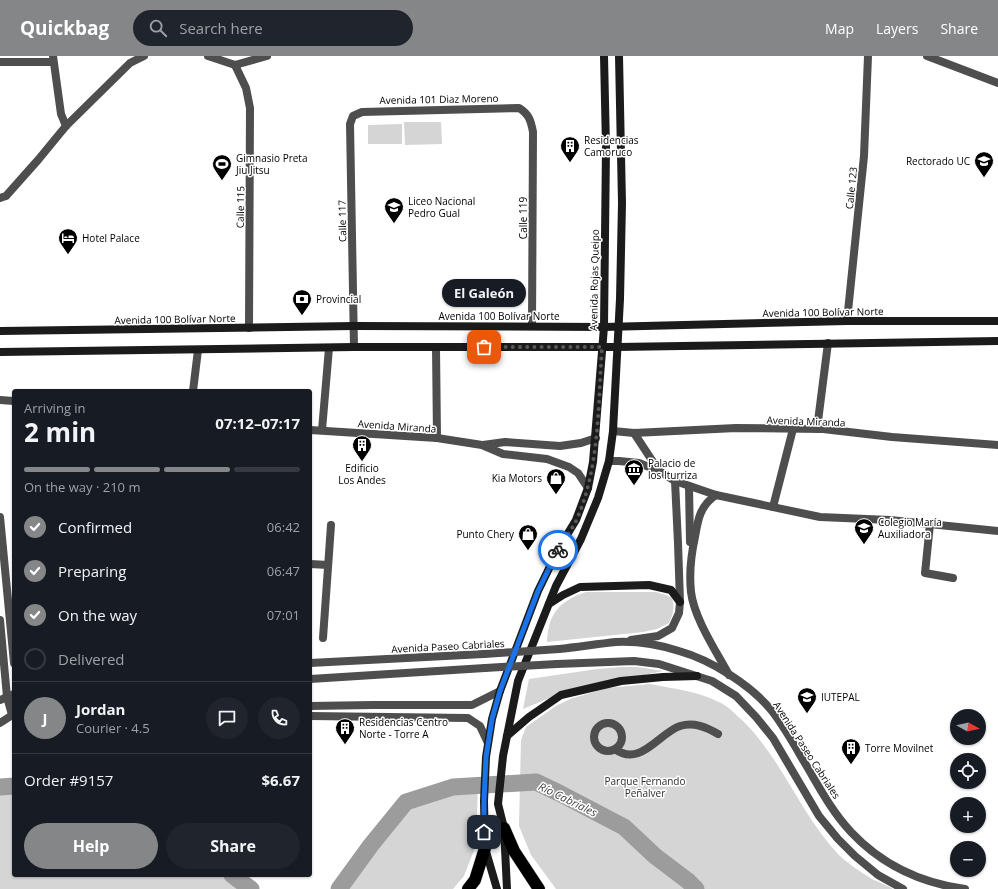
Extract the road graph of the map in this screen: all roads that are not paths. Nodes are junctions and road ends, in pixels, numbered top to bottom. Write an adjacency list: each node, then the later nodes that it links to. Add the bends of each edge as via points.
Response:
1 (144, 56): 14 (street, via 130,63)
2 (208, 56): 10 (street)
3 (267, 56): 10 (street)
4 (604, 56): 20 (street, Avenida Rojas Queipo)
5 (619, 56): 21 (street, via 622,204)
6 (868, 56): 16 (street, Calle 123, via 864,156)
7 (927, 56): 11 (street)
8 (53, 59): 9 (street); 14 (street, via 61,114)
9 (0, 62)
10 (235, 65): 22 (street, Calle 115, via 246,88 250,108)
11 (998, 83)
12 (525, 112): 13 (street, Avenida 101 Diaz Moreno, via 519,108 380,111 362,112); 19 (street, Calle 119, via 530,118 533,132)
13 (354, 116): 18 (street, Calle 117, via 350,124)
14 (66, 126): 15 (street, via 6,196)
15 (0, 198)
16 (847, 321): 17 (street, Avenida 100 Bolívar Norte); 21 (street, Avenida 100 Bolívar Norte)
17 (998, 322)
18 (354, 326): 19 (street, Avenida 100 Bolívar Norte); 22 (street, Avenida 100 Bolívar Norte); 26 (street, Calle 117)
19 (532, 326): 20 (street, Avenida 100 Bolívar Norte)
20 (604, 327): 21 (street, Avenida 100 Bolívar Norte); 28 (street, Avenida Rojas Queipo)
21 (619, 327): 29 (street)
22 (249, 328): 23 (street, Avenida 100 Bolívar Norte)
23 (0, 331)
24 (998, 341): 25 (street)
25 (828, 343): 29 (street); 37 (street)
26 (354, 347): 27 (street); 30 (street)
27 (436, 347): 28 (street); 42 (street)
28 (602, 347): 29 (street); 43 (street, Avenida Rojas Queipo)
29 (617, 347): 40 (street)
30 (328, 348): 31 (street); 39 (street)
31 (198, 350): 32 (street); 33 (street)
32 (0, 352)
33 (193, 389)
34 (0, 400): 35 (street)
35 (12, 401)
36 (793, 429): 37 (street, Avenida Miranda); 41 (street, Avenida Miranda, via 736,428); 52 (street)
37 (817, 429): 45 (street, Avenida Miranda)
38 (312, 430): 39 (street, Avenida Miranda)
39 (322, 430): 42 (street, Avenida Miranda)
40 (613, 430): 41 (street, Avenida Miranda); 46 (street)
41 (634, 433): 47 (street)
42 (436, 438): 44 (street, Avenida Miranda)
43 (596, 438): 44 (street, Avenida Miranda, via 560,446 505,442); 50 (street, Avenida Rojas Queipo)
44 (482, 445): 50 (street, Avenida Miranda, via 503,454 547,459 568,467 578,472)
45 (998, 445)
46 (608, 461): 47 (street, via 639,463); 62 (street, via 598,498)
47 (659, 471): 48 (street)
48 (675, 481): 49 (street); 61 (street)
49 (689, 486): 51 (street); 57 (street)
50 (588, 488): 71 (street, Avenida Rojas Queipo, via 576,520 538,591)
51 (716, 495): 52 (street); 57 (street, via 708,500 699,516)
52 (773, 507): 54 (street, via 820,516)
53 (0, 517): 65 (street)
54 (930, 524): 56 (street); 60 (street, via 925,573)
55 (331, 525): 59 (street)
56 (998, 530)
57 (691, 559): 68 (street, via 691,593 699,621)
58 (312, 564): 59 (street)
59 (328, 564): 64 (street)
60 (953, 578)
61 (680, 602): 62 (street, via 671,590 649,585 580,587); 66 (street, via 679,613 672,628 658,636)
62 (549, 604): 79 (street, via 518,681)
63 (0, 620): 72 (street)
64 (323, 638)
65 (12, 641)
66 (617, 642): 67 (street, Avenida Paseo Cabriales, bridge, via 559,649); 68 (street, Avenida Paseo Cabriales, via 678,650)
67 (312, 663)
68 (730, 675): 89 (street, Avenida Paseo Cabriales, via 772,711 836,813 867,847 910,875)
69 (697, 676): 70 (street, bridge, via 659,664 634,661); 79 (street, via 663,676 621,681 561,695); 88 (street, via 712,681 736,696 773,738 819,816 838,839 878,875)
70 (312, 679)
71 (500, 691): 73 (street, via 472,705); 80 (street, Avenida Rojas Queipo)
72 (7, 697): 74 (street)
73 (312, 706)
74 (12, 712)
75 (12, 716): 77 (street)
76 (312, 716): 80 (street, via 468,718 480,726)
77 (0, 723)
78 (718, 734): 81 (street, via 698,725 687,725 670,732 642,752 626,754)
79 (507, 736): 82 (street, via 502,756 498,804)
80 (488, 742): 83 (street, Avenida Rojas Queipo, via 484,801)
81 (615, 749)
82 (504, 828): 86 (street); 87 (highway, via 514,851)
83 (485, 848): 84 (highway, via 475,880); 85 (street, Avenida Rojas Queipo)
84 (468, 889)
85 (497, 889)
86 (507, 889)
87 (539, 889)
88 (903, 889)
89 (965, 889)

